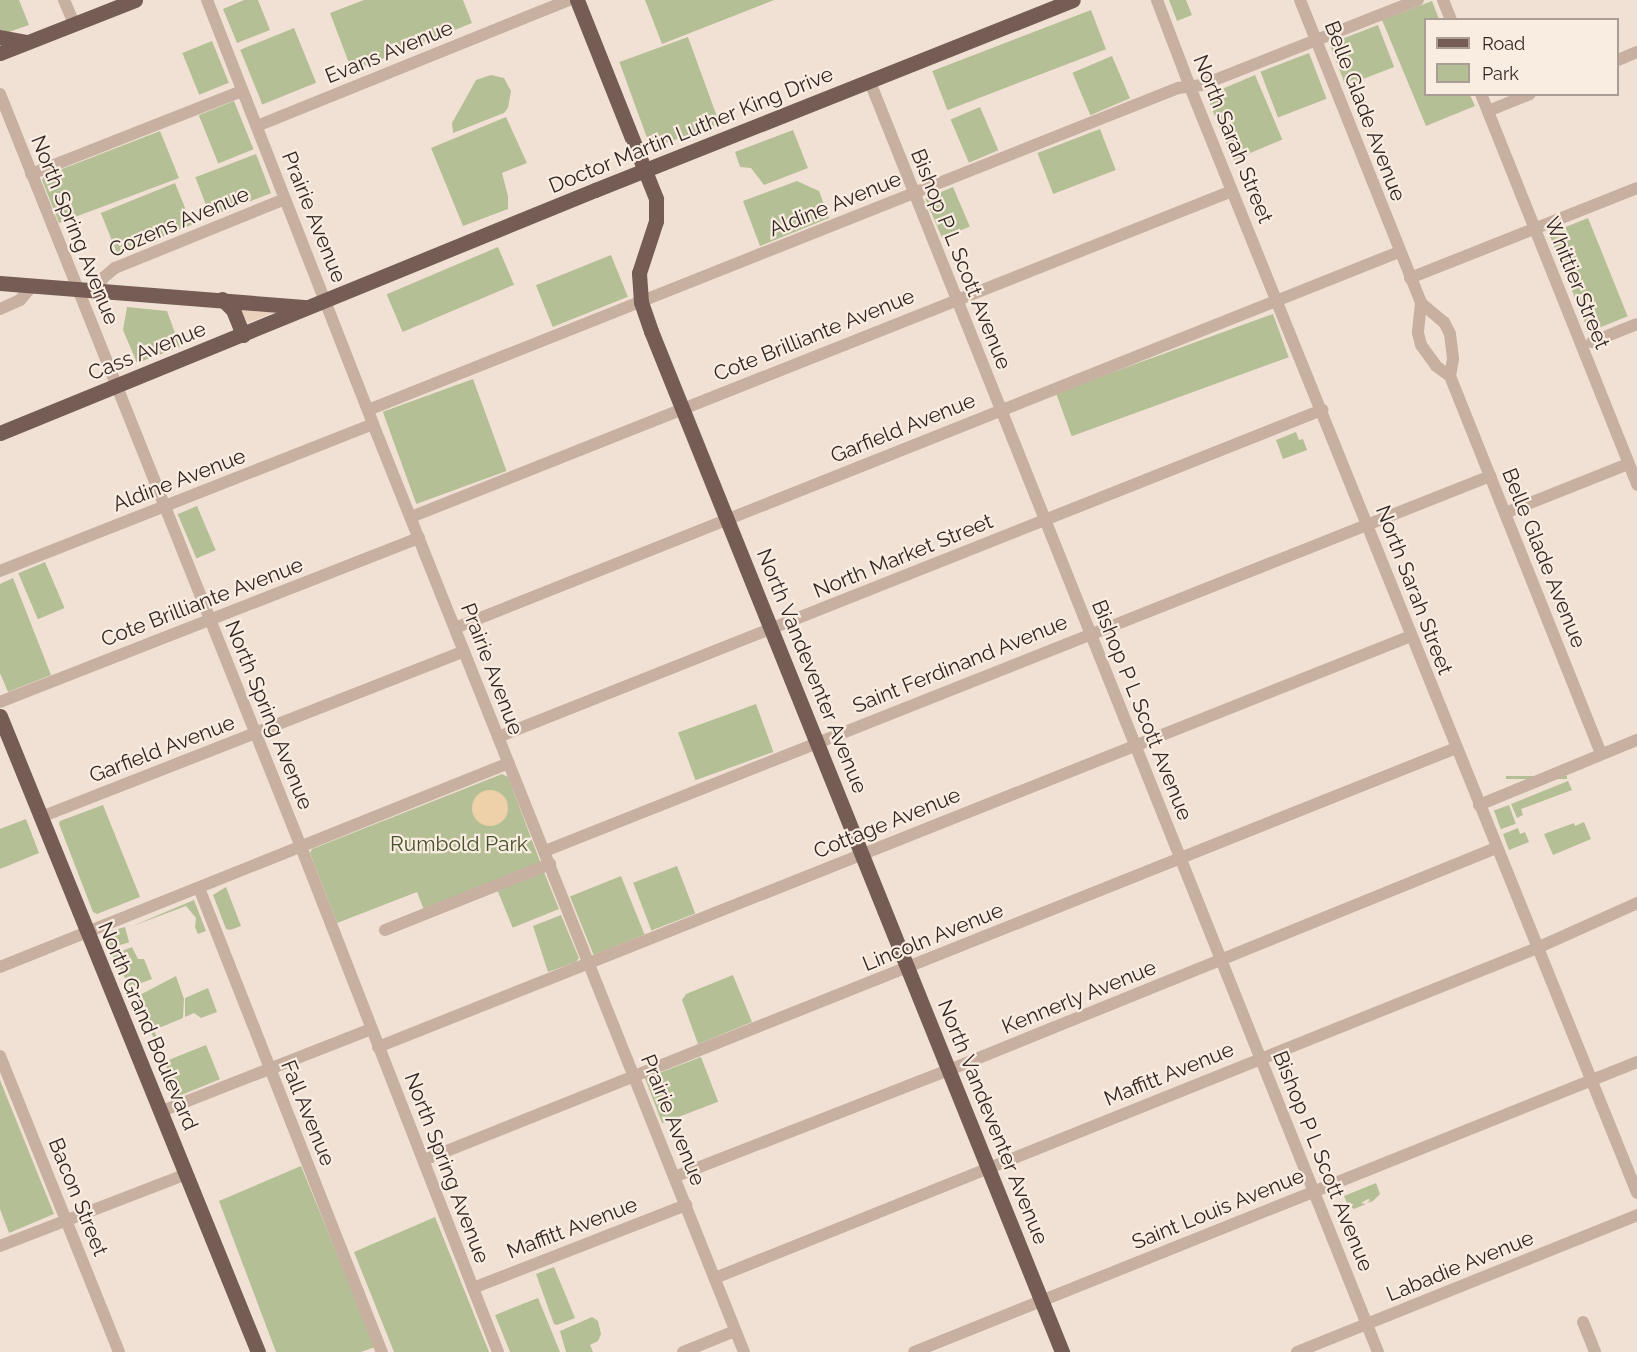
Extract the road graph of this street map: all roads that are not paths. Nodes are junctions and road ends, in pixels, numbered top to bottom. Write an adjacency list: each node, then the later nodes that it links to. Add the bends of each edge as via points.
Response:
1 (64, 0): 12 (street)
2 (135, 0): 12 (main road)
3 (207, 0): 21 (street, Prairie Avenue)
4 (569, 0): 26 (street, Evans Avenue)
5 (577, 0): 27 (main road, North Vandeventer Avenue)
6 (1073, 0): 19 (main road, Doctor Martin Luther King Drive)
7 (1157, 0): 20 (street, North Sarah Street)
8 (1300, 0): 14 (street, Belle Glade Avenue)
9 (1418, 0): 14 (street, Aldine Avenue)
10 (1443, 0): 11 (street)
11 (1450, 18)
12 (74, 24): 15 (main road)
13 (0, 37): 15 (main road)
14 (1315, 39): 20 (street, Aldine Avenue); 34 (street, Belle Glade Avenue)
15 (28, 42): 17 (main road)
16 (1637, 52): 18 (street)
17 (0, 53)
18 (1619, 59)
19 (870, 82): 27 (main road, Doctor Martin Luther King Drive); 31 (street, Bishop P L Scott Avenue)
20 (1190, 87): 30 (street, North Sarah Street); 31 (street, Aldine Avenue, via 1178,88)
21 (242, 91): 26 (street, Prairie Avenue); 28 (street)
22 (0, 94): 28 (street, North Spring Avenue)
23 (1482, 96): 25 (street, Whittier Street)
24 (1525, 96): 25 (street)
25 (1488, 111): 33 (street, Whittier Street)
26 (256, 126): 32 (street, Prairie Avenue)
27 (646, 170): 43 (main road, Doctor Martin Luther King Drive); 44 (main road, North Vandeventer Avenue, via 657,208 639,273)
28 (31, 174): 38 (street, North Spring Avenue)
29 (1637, 188): 33 (street)
30 (1232, 191): 41 (street, Cote Brilliante Avenue); 42 (street, North Sarah Street)
31 (914, 193): 41 (street, Bishop P L Scott Avenue); 44 (street, Aldine Avenue)
32 (285, 199): 39 (street, Cozens Avenue, via 115,268); 43 (street, Prairie Avenue)
33 (1534, 228): 35 (street); 59 (street, Whittier Street)
34 (1399, 252): 35 (street, Belle Glade Avenue); 42 (street, Garfield Avenue)
35 (1410, 278): 45 (street, Belle Glade Avenue)
36 (0, 283): 37 (main road)
37 (33, 285): 38 (main road); 47 (street, via 20,300)
38 (78, 289): 39 (main road); 52 (street, North Spring Avenue)
39 (96, 290): 40 (main road)
40 (222, 299): 46 (main road); 49 (main road, via 236,316)
41 (957, 299): 53 (street, Cote Brilliante Avenue); 55 (street, Bishop P L Scott Avenue)
42 (1278, 300): 55 (street, Garfield Avenue); 56 (street, North Sarah Street)
43 (326, 301): 46 (main road, Doctor Martin Luther King Drive); 54 (street, Prairie Avenue)
44 (642, 302): 53 (main road, North Vandeventer Avenue); 54 (street, Aldine Avenue)
45 (1421, 303): 51 (street, Belle Glade Avenue, via 1421,345 1436,366); 51 (street, Belle Glade Avenue, via 1444,322 1450,334)
46 (310, 307): 49 (main road, Cass Avenue)
47 (0, 309)
48 (1637, 324): 50 (street)
49 (243, 335): 52 (main road, Cass Avenue)
50 (1592, 342)
51 (1450, 376): 60 (street, Belle Glade Avenue)
52 (116, 386): 58 (main road, Cass Avenue); 62 (street, North Spring Avenue)
53 (684, 409): 64 (street, Cote Brilliante Avenue); 65 (main road, North Vandeventer Avenue)
54 (368, 410): 57 (street, Prairie Avenue)
55 (1000, 410): 65 (street, Garfield Avenue); 66 (street, Bishop P L Scott Avenue)
56 (1322, 410): 66 (street, North Market Street); 67 (street, North Sarah Street)
57 (373, 424): 62 (street, Aldine Avenue); 64 (street, Prairie Avenue)
58 (0, 433)
59 (1628, 464): 61 (street, Whittier Street); 63 (street)
60 (1490, 476): 63 (street, Belle Glade Avenue); 67 (street, Saint Ferdinand Avenue)
61 (1637, 486)
62 (165, 506): 69 (street, Aldine Avenue); 70 (street, North Spring Avenue)
63 (1505, 513): 84 (street, Belle Glade Avenue)
64 (411, 517): 68 (street, Prairie Avenue)
65 (728, 519): 71 (street, Garfield Avenue); 72 (main road, North Vandeventer Avenue)
66 (1044, 520): 72 (street, North Market Street); 73 (street, Bishop P L Scott Avenue)
67 (1368, 523): 73 (street, Saint Ferdinand Avenue); 74 (street, North Sarah Street)
68 (419, 538): 70 (street, Cote Brilliante Avenue); 71 (street, Prairie Avenue)
69 (0, 571)
70 (211, 620): 76 (street, Cote Brilliante Avenue); 78 (street, North Spring Avenue)
71 (455, 628): 75 (street, Prairie Avenue)
72 (773, 629): 79 (street, North Market Street); 81 (main road, North Vandeventer Avenue)
73 (1090, 633): 81 (street, Saint Ferdinand Avenue); 82 (street, Bishop P L Scott Avenue)
74 (1411, 636): 82 (street, Cottage Avenue); 83 (street, North Sarah Street)
75 (464, 651): 78 (street, Garfield Avenue); 79 (street, Prairie Avenue)
76 (0, 702)
77 (0, 716): 87 (main road, North Grand Boulevard)
78 (256, 733): 87 (street, Garfield Avenue); 88 (street, North Spring Avenue)
79 (498, 737): 85 (street, Prairie Avenue)
80 (1637, 740): 84 (street)
81 (818, 742): 90 (street, Saint Ferdinand Avenue); 91 (main road, North Vandeventer Avenue)
82 (1135, 745): 91 (street, Cottage Avenue); 92 (street, Bishop P L Scott Avenue)
83 (1456, 748): 86 (street, North Sarah Street); 92 (street, Lincoln Avenue)
84 (1601, 754): 86 (street)
85 (509, 763): 88 (street); 90 (street, Prairie Avenue)
86 (1479, 806): 89 (street, North Sarah Street)
87 (41, 817): 97 (main road, North Grand Boulevard)
88 (301, 847): 94 (street); 103 (street, North Spring Avenue)
89 (1496, 848): 98 (street, North Sarah Street); 99 (street, Kennerly Avenue)
90 (545, 850): 93 (street, Prairie Avenue)
91 (863, 854): 100 (street, Cottage Avenue); 102 (main road, North Vandeventer Avenue)
92 (1181, 858): 99 (street, Bishop P L Scott Avenue); 102 (street, Lincoln Avenue)
93 (550, 864): 96 (street); 100 (street, Prairie Avenue)
94 (199, 888): 97 (street); 108 (street, Fall Avenue)
95 (1637, 903): 98 (street, Maffitt Avenue)
96 (385, 930)
97 (87, 932): 101 (street); 112 (main road, North Grand Boulevard)
98 (1537, 948): 106 (street, Maffitt Avenue); 111 (street, North Sarah Street)
99 (1222, 961): 106 (street, Bishop P L Scott Avenue); 109 (street, Kennerly Avenue)
100 (589, 964): 104 (street, Cottage Avenue); 110 (street, Prairie Avenue)
101 (0, 967)
102 (908, 968): 109 (main road, North Vandeventer Avenue); 110 (street, Lincoln Avenue)
103 (371, 1029): 104 (street, North Spring Avenue); 108 (street)
104 (378, 1047): 113 (street, North Spring Avenue)
105 (0, 1056): 121 (street, Bacon Street)
106 (1261, 1057): 114 (street, Maffitt Avenue); 117 (street, Bishop P L Scott Avenue)
107 (1637, 1062): 111 (street, Saint Louis Avenue)
108 (269, 1067): 112 (street); 131 (street, Fall Avenue)
109 (949, 1070): 114 (main road, North Vandeventer Avenue); 116 (street, Kennerly Avenue)
110 (634, 1077): 113 (street, Lincoln Avenue); 116 (street, Prairie Avenue)
111 (1592, 1080): 117 (street, Saint Louis Avenue); 118 (street, North Sarah Street)
112 (162, 1111): 115 (main road, North Grand Boulevard)
113 (424, 1160): 124 (street, North Spring Avenue)
114 (989, 1168): 123 (street, Maffitt Avenue); 125 (main road, North Vandeventer Avenue)
115 (187, 1174): 121 (street); 130 (main road, North Grand Boulevard)
116 (674, 1177): 119 (street, Prairie Avenue)
117 (1313, 1190): 125 (street, Saint Louis Avenue); 127 (street, Bishop P L Scott Avenue)
118 (1637, 1193)
119 (686, 1204): 123 (street, Prairie Avenue); 124 (street, Maffitt Avenue)
120 (1637, 1215): 127 (street, Labadie Avenue)
121 (67, 1221): 122 (street); 129 (street, Bacon Street)
122 (0, 1246)
123 (715, 1278): 128 (street, Prairie Avenue)
124 (473, 1288): 132 (street, North Spring Avenue)
125 (1042, 1302): 135 (street, Saint Louis Avenue); 136 (main road, North Vandeventer Avenue)
126 (1583, 1322): 139 (street)
127 (1367, 1324): 137 (street, Labadie Avenue); 138 (street, Bishop P L Scott Avenue)
128 (735, 1331): 133 (street); 134 (street, Prairie Avenue)
129 (119, 1352)
130 (258, 1352)
131 (382, 1352)
132 (498, 1352)
133 (683, 1352)
134 (744, 1352)
135 (914, 1352)
136 (1062, 1352)
137 (1297, 1352)
138 (1378, 1352)
139 (1595, 1352)

